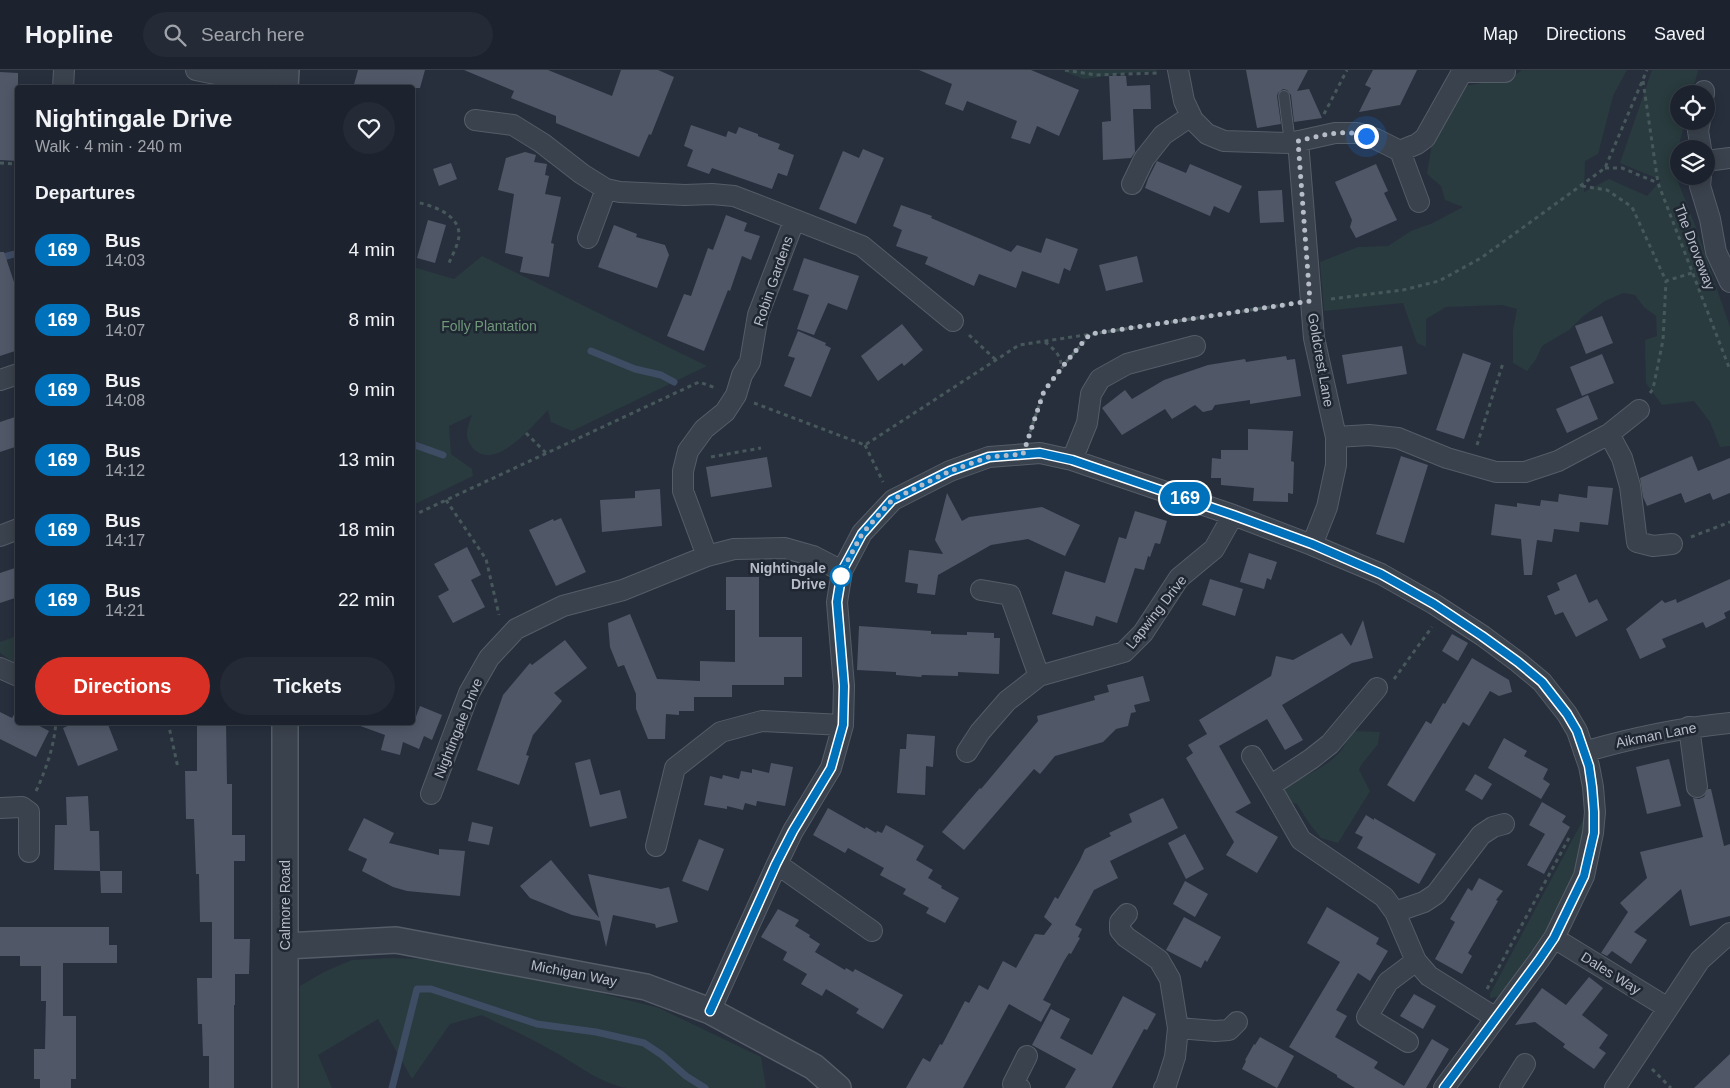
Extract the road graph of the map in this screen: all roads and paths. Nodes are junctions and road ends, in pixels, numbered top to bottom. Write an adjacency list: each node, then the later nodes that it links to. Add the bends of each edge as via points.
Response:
1 (64, 70): 12 (street)
2 (196, 70): 10 (street, via 253,81)
3 (1065, 70): 4 (path, via 1096,75)
4 (1164, 70)
5 (1178, 70): 14 (street, via 1184,101)
6 (1347, 70): 16 (path)
7 (1647, 70): 11 (path, The Droveway)
8 (1462, 71): 9 (street); 17 (street, via 1425,138)
9 (1504, 72)
10 (285, 79)
11 (1643, 81): 22 (path); 23 (path, The Droveway)
12 (63, 85)
13 (1284, 96): 16 (lane)
14 (1191, 116): 16 (street, via 1207,134 1224,141); 24 (street, via 1163,135 1144,159)
15 (475, 120): 27 (street, Robin Gardens, via 513,125)
16 (1300, 141): 17 (street, via 1335,133 1357,133); 36 (street, Goldcrest Lane)
17 (1400, 151): 29 (street)
18 (1730, 158): 19 (street)
19 (1715, 160)
20 (0, 162): 21 (path)
21 (15, 164)
22 (1605, 168): 23 (path, via 1622,168); 26 (path)
23 (1658, 183): 33 (path, The Droveway)
24 (1132, 184)
25 (1700, 185): 35 (street, via 1716,252)
26 (1581, 186): 34 (path, via 1607,190 1632,207); 36 (path, via 1481,258 1439,281 1404,290)
27 (606, 189): 30 (street, Robin Gardens, via 734,196); 31 (street)
28 (415, 202): 32 (path, via 454,219 459,238)
29 (1419, 202)
30 (794, 221): 37 (street, Robin Gardens, via 862,246); 47 (street, Robin Gardens, via 758,314 750,362)
31 (588, 238)
32 (448, 265)
33 (1692, 273): 34 (path); 44 (path, The Droveway)
34 (1666, 281): 48 (path, via 1663,340 1652,389)
35 (1730, 282)
36 (1310, 301): 38 (path); 51 (street, Goldcrest Lane, via 1314,338)
37 (953, 321): 41 (path)
38 (1090, 334): 39 (path); 43 (path)
39 (1045, 341): 41 (path, via 1019,345); 43 (path, via 1058,354)
40 (1194, 346): 56 (street, via 1127,364 1100,379 1091,394 1087,422)
41 (996, 360): 52 (path)
42 (1503, 363): 58 (path)
43 (1061, 368): 55 (path, via 1044,391)
44 (1730, 370)
45 (15, 375): 46 (street)
46 (0, 380)
47 (736, 395): 52 (path); 54 (path, via 699,382); 57 (street, Robin Gardens, via 725,412 704,429 688,451)
48 (1639, 410): 50 (street)
49 (526, 433): 54 (path)
50 (1609, 434): 58 (street, via 1558,461 1525,472 1496,472); 67 (street, via 1622,458 1630,486 1637,542 1653,546)
51 (1336, 437): 58 (street, via 1369,435 1398,438); 66 (street, Goldcrest Lane, via 1336,465 1326,507)
52 (865, 445): 60 (path)
53 (761, 448): 57 (path)
54 (546, 453): 59 (path)
55 (1023, 454): 56 (street, via 1040,453); 60 (street, via 989,457 950,471)
56 (1072, 460): 62 (street)
57 (685, 461): 68 (street, Robin Gardens, via 683,491)
58 (1471, 464)
59 (446, 500): 61 (path); 72 (path, via 486,559)
60 (892, 500): 69 (street, via 862,534)
61 (415, 515)
62 (1233, 515): 66 (street); 75 (street, Lapwing Drive, via 1214,549 1179,578 1143,632 1124,652)
63 (1730, 522): 67 (path)
64 (15, 530): 65 (street)
65 (0, 536)
66 (1312, 544): 71 (street, via 1381,574)
67 (1672, 544)
68 (707, 556): 69 (street, Nightingale Drive, via 734,549 786,548 813,556); 89 (street, Nightingale Drive, via 623,590 563,606 516,629 489,658 469,693)
69 (842, 571): 81 (street, via 837,602 844,686)
70 (981, 590): 75 (street, via 1010,595)
71 (1442, 610): 76 (path, via 1429,633 1393,680); 84 (street, via 1490,641 1542,682 1567,714)
72 (500, 621)
73 (0, 668): 74 (street)
74 (15, 675)
75 (1039, 676): 83 (street, Lapwing Drive, via 1007,701)
76 (1377, 688): 87 (street, via 1330,744)
77 (1730, 723): 82 (street, Aikman Lane)
78 (56, 725): 90 (path, via 50,755 38,787)
79 (169, 725): 86 (path)
80 (285, 725): 102 (street, Calmore Road)
81 (843, 725): 94 (street, via 762,721 721,732 675,768); 96 (street, via 831,768)
82 (1689, 727): 84 (street, Aikman Lane); 88 (street)
83 (967, 752)
84 (1584, 752): 101 (street, via 1592,787 1594,833 1584,876)
85 (1252, 756): 87 (street)
86 (178, 768)
87 (1270, 786): 97 (street, via 1301,840 1384,897)
88 (1697, 787)
89 (431, 794)
90 (22, 807): 91 (street); 95 (street, via 29,812)
91 (0, 808)
92 (1504, 824): 97 (street, via 1481,835 1436,894 1424,902)
93 (1570, 836): 104 (path)
94 (656, 846)
95 (29, 852)
96 (776, 864): 99 (street); 106 (street)
97 (1395, 912): 103 (street)
98 (1127, 914): 109 (street, via 1120,922 1120,930 1159,960 1170,979)
99 (872, 931)
100 (1730, 933): 105 (street, via 1700,960)
101 (1554, 938): 105 (street, Dales Way); 107 (street)
102 (286, 946): 106 (street, Michigan Way, via 396,940 646,986); 114 (street, Calmore Road)
103 (1416, 961): 104 (street, via 1429,976); 110 (street, via 1388,982 1367,1017)
104 (1478, 1007): 107 (street)
105 (1668, 1008): 119 (street)
106 (710, 1011): 115 (street, Michigan Way, via 814,1067)
107 (1496, 1018): 117 (street)
108 (1237, 1022): 109 (street, via 1228,1030)
109 (1178, 1028): 116 (street, via 1175,1057)
110 (1408, 1042)
111 (1027, 1056): 113 (street)
112 (1525, 1064): 118 (street)
113 (1014, 1086)
114 (285, 1088)
115 (838, 1088)
116 (1164, 1088)
117 (1444, 1088)
118 (1510, 1088)
119 (1616, 1088)

